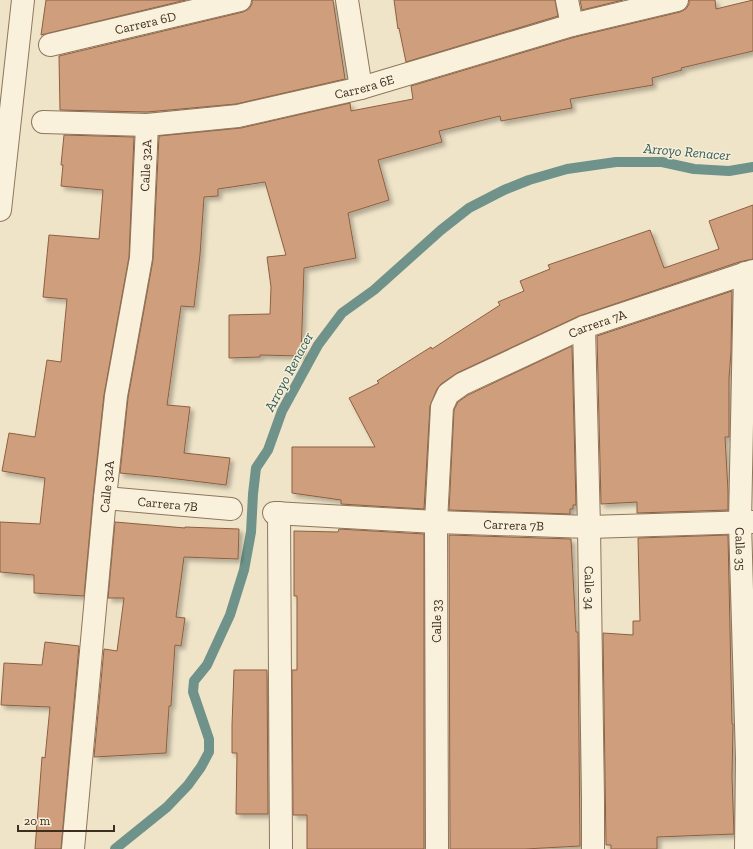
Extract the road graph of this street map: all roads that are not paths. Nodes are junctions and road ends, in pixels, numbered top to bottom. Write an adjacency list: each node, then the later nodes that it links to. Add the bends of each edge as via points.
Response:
1 (23, 0): 11 (street)
2 (240, 0): 7 (street, Carrera 6D)
3 (347, 0): 8 (street)
4 (567, 0): 6 (street)
5 (677, 0): 6 (street, Carrera 6E)
6 (572, 25): 8 (street, Carrera 6E)
7 (50, 45)
8 (361, 88): 10 (street, Carrera 6E, via 238,116)
9 (43, 122): 10 (street, Carrera 6E)
10 (147, 125): 15 (street, Calle 32A, via 141,258 116,396)
11 (0, 210)
12 (749, 272): 13 (street, Carrera 7A); 18 (street, Calle 35)
13 (584, 327): 14 (street, Carrera 7A, via 462,384); 19 (street, Calle 34)
14 (448, 394): 17 (street, Calle 33, via 442,407)
15 (104, 498): 16 (street, Carrera 7B); 20 (street, Calle 32A)
16 (230, 509)
17 (436, 522): 19 (street, Carrera 7B); 21 (street, Carrera 7B, via 277,513); 22 (street, Calle 33)
18 (747, 523): 19 (street, Carrera 7B); 24 (street, Calle 35)
19 (589, 527): 23 (street, Calle 34)
20 (73, 849)
21 (281, 849)
22 (437, 849)
23 (593, 849)
24 (746, 849)

